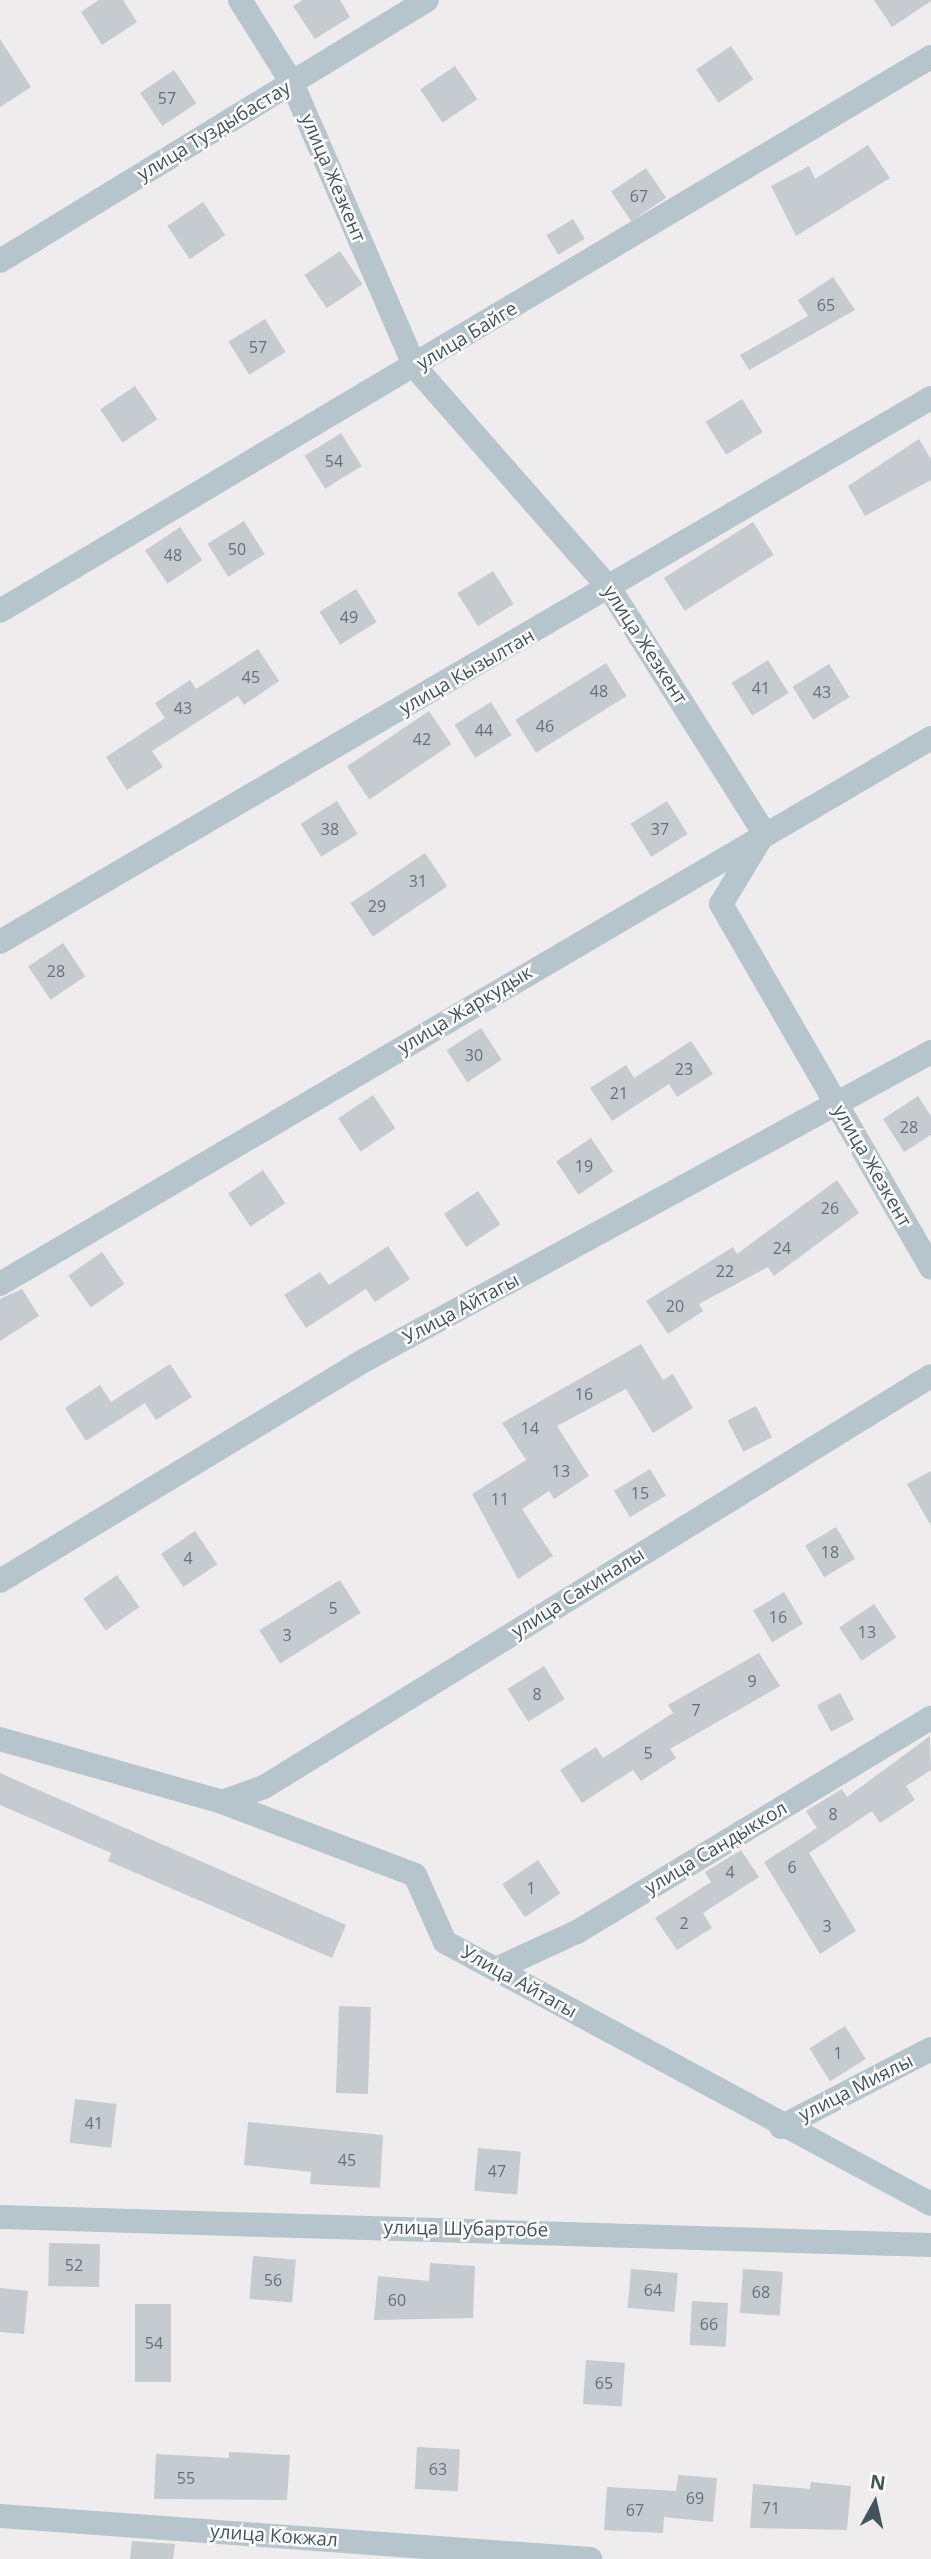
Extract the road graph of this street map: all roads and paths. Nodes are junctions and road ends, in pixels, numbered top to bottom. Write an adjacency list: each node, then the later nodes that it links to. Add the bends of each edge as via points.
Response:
1 (240, 0): 4 (street, улица Жезкент)
2 (427, 0): 4 (street, улица Туздыбастау)
3 (931, 57): 6 (street, улица Байге)
4 (292, 83): 5 (street, улица Туздыбастау); 6 (street, улица Жезкент)
5 (0, 261)
6 (415, 367): 8 (street, улица Жезкент); 9 (street, улица Байге)
7 (931, 398): 8 (street, улица Кызылтан)
8 (610, 589): 11 (street, улица Жезкент); 12 (street, улица Кызылтан)
9 (0, 611)
10 (931, 738): 11 (street, улица Жаркудык)
11 (764, 834): 14 (street, улица Жезкент, via 721,904); 16 (street, улица Жаркудык)
12 (0, 942)
13 (931, 1052): 14 (street, Улица Айтагы)
14 (837, 1106): 15 (street, улица Жезкент); 18 (street, Улица Айтагы, via 368,1359)
15 (931, 1268)
16 (0, 1284)
17 (931, 1376): 21 (street, улица Сакиналы, via 264,1787)
18 (0, 1581)
19 (931, 1718): 22 (street, улица Сандыккол, via 577,1932)
20 (0, 1739): 21 (street, Улица Айтагы)
21 (222, 1802): 22 (street, Улица Айтагы, via 415,1875 445,1942)
22 (496, 1969): 24 (street, Улица Айтагы)
23 (931, 2049): 24 (street, улица Миялы)
24 (781, 2127): 25 (street, Улица Айтагы)
25 (931, 2204)
26 (0, 2217): 27 (street, улица Шубартобе)
27 (931, 2245)
28 (0, 2516): 29 (street, улица Кокжал)
29 (590, 2559)

